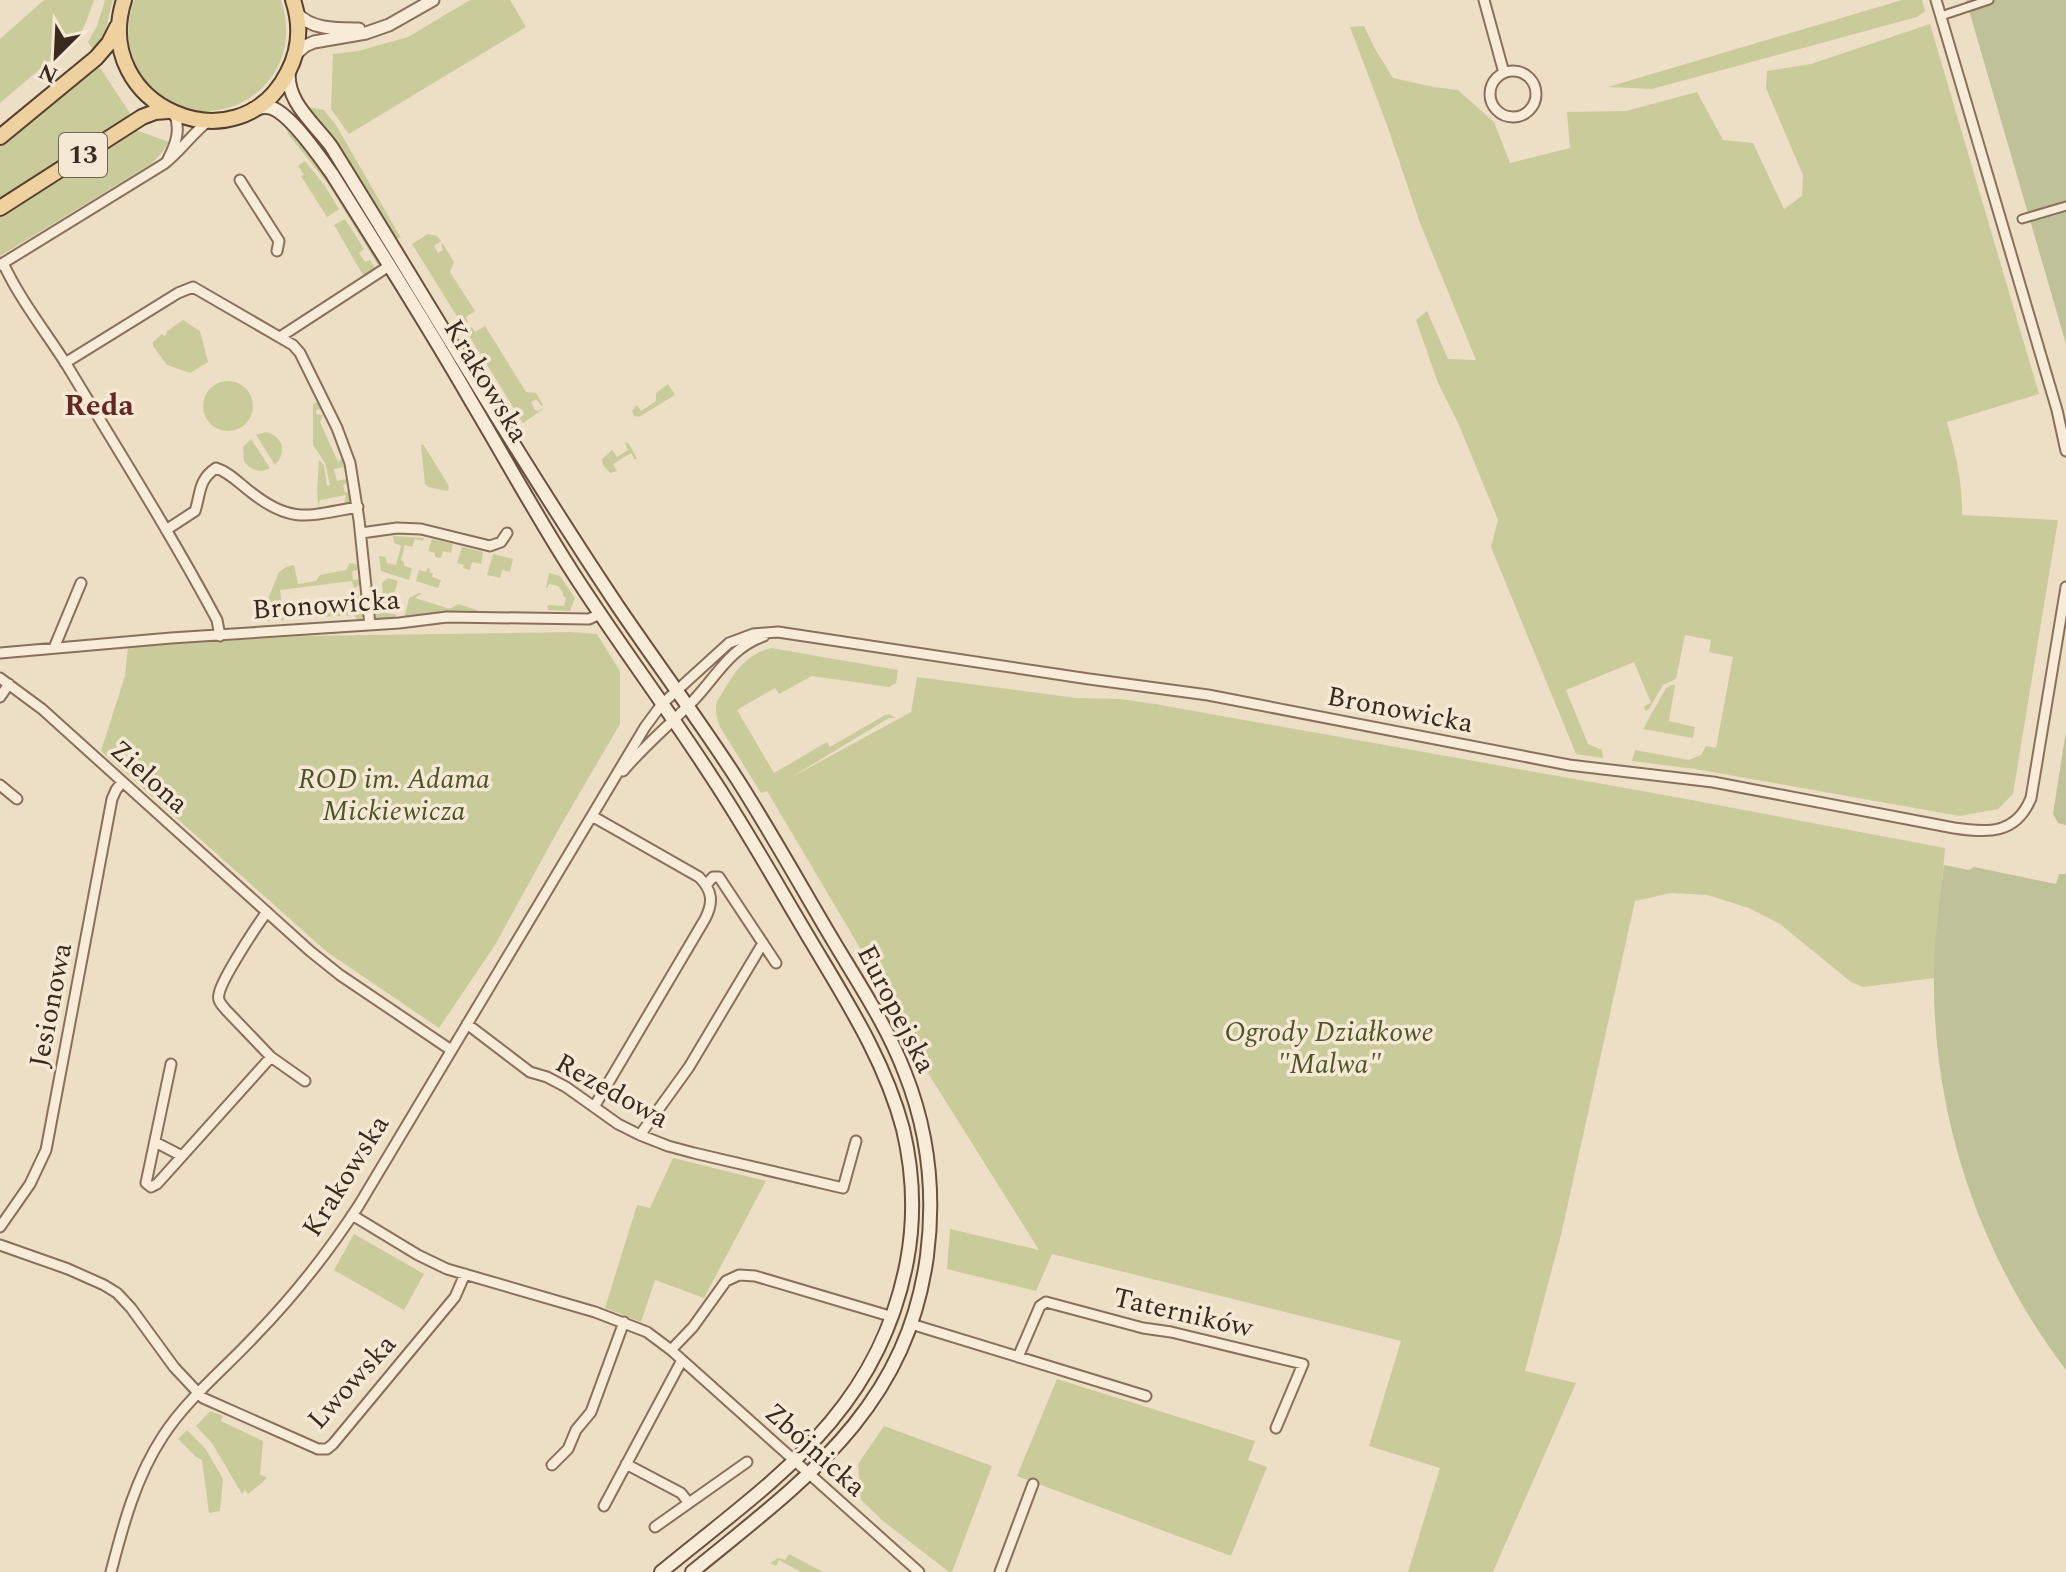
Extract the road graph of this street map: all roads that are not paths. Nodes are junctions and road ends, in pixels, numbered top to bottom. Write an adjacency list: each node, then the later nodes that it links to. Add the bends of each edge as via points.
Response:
1 (124, 0): 8 (main road, 13)
2 (433, 0): 9 (street)
3 (1484, 0): 11 (street)
4 (1936, 0): 7 (street)
5 (1989, 0): 7 (street)
6 (295, 6): 9 (street, via 306,22 320,26); 10 (main road, via 298,34)
7 (1941, 16): 26 (street)
8 (119, 23): 13 (main road, via 129,73 148,97); 15 (main road, 13, via 96,58)
9 (379, 29): 10 (street, via 314,42)
10 (292, 64): 12 (main road, 13, via 271,95); 41 (main road, Krakowska, via 288,83 295,101 331,146 582,551)
11 (1504, 73): 11 (street, via 1492,85 1491,102 1505,116 1522,115 1534,104 1535,87 1521,73)
12 (250, 110): 14 (main road, 13); 23 (main road, Krakowska, via 273,109 298,131 332,174)
13 (172, 112): 14 (main road, 13); 16 (street, via 177,136); 19 (main road, 13, via 142,117)
14 (210, 120): 16 (street)
15 (0, 137)
16 (164, 164): 22 (street)
17 (240, 180): 21 (street, via 279,241)
18 (2066, 206): 20 (street)
19 (0, 208)
20 (2022, 219)
21 (277, 251)
22 (2, 264): 25 (street)
23 (389, 266): 24 (street); 33 (main road, Krakowska)
24 (280, 337): 25 (street, via 193,287); 27 (street, via 300,353 337,428)
25 (65, 363): 28 (street)
26 (2066, 451)
27 (358, 507): 28 (street, via 287,514 216,468 202,482 195,511); 29 (street)
28 (166, 530): 36 (street, via 217,620)
29 (361, 533): 30 (street, via 421,529 490,546); 34 (street)
30 (507, 533)
31 (81, 583): 37 (street)
32 (2066, 587): 35 (street, Bronowicka, via 2031,798 2016,820 1981,832 1713,782 1581,767 1208,695)
33 (600, 614): 34 (street, Bronowicka, via 589,619 447,617); 43 (main road, Krakowska)
34 (370, 625): 36 (street, Bronowicka)
35 (795, 634): 41 (street, Bronowicka, via 765,632 735,640); 44 (street, Bronowicka, via 765,636 743,646)
36 (220, 636): 37 (street, Bronowicka)
37 (54, 648): 38 (street, Bronowicka)
38 (0, 653)
39 (0, 678): 40 (street, Zielona)
40 (9, 684): 42 (street); 46 (street, Zielona)
41 (676, 690): 43 (street, Krakowska); 44 (main road, Krakowska)
42 (0, 697)
43 (662, 704): 45 (main road, Krakowska); 48 (street, Krakowska)
44 (688, 706): 45 (street, Krakowska); 71 (main road, Europejska, via 806,894 907,1077 924,1138 931,1204 927,1259)
45 (672, 719): 48 (street, Krakowska); 69 (main road, Europejska, via 849,1004 886,1080 902,1127 911,1190 908,1258)
46 (122, 782): 52 (street, Zielona); 66 (street, Jesionowa, via 112,799 46,1150)
47 (0, 785): 49 (street)
48 (609, 788): 50 (street, Krakowska)
49 (17, 799)
50 (592, 816): 51 (street); 55 (street, Krakowska)
51 (706, 885): 53 (street, via 719,877); 60 (street, via 710,911)
52 (267, 912): 56 (street, Zielona, via 340,975); 57 (street, via 218,998)
53 (763, 943): 54 (street); 61 (street, via 689,1067)
54 (776, 963)
55 (467, 1024): 56 (street, Krakowska); 60 (street, Rezedowa, via 530,1072 566,1087)
56 (451, 1050): 65 (street, Krakowska)
57 (271, 1057): 59 (street); 64 (street)
58 (171, 1064): 63 (street)
59 (305, 1081)
60 (594, 1107): 61 (street, Rezedowa)
61 (640, 1135): 62 (street, Rezedowa, via 843,1188)
62 (856, 1141)
63 (155, 1142): 64 (street); 64 (street, via 148,1187)
64 (182, 1156)
65 (352, 1215): 68 (street, Zbójnicka, via 432,1263); 75 (street, Krakowska, via 295,1294)
66 (0, 1227)
67 (0, 1245): 75 (street, via 117,1293)
68 (465, 1274): 70 (street, Zbójnicka); 75 (street, Lwowska, via 455,1297 327,1449)
69 (893, 1317): 72 (street, via 739,1275 722,1285); 78 (main road, Europejska, via 851,1397)
70 (624, 1322): 72 (street, Zbójnicka); 81 (street, via 591,1412)
71 (911, 1324): 73 (street); 82 (main road, Europejska, via 868,1407)
72 (671, 1350): 74 (street, Zbójnicka)
73 (1018, 1357): 76 (street); 77 (street, Taterników, via 1046,1302 1303,1364)
74 (682, 1360): 78 (street, Zbójnicka); 80 (street)
75 (198, 1393): 87 (street, Krakowska, via 173,1421 144,1470)
76 (1146, 1396)
77 (1276, 1428)
78 (795, 1460): 82 (street, Zbójnicka); 88 (main road, Europejska)
79 (747, 1462): 84 (street)
80 (626, 1464): 84 (street, via 681,1493); 85 (street)
81 (552, 1465)
82 (809, 1473): 89 (main road, Europejska); 90 (street, Zbójnicka)
83 (1033, 1484): 91 (street)
84 (689, 1503): 86 (street)
85 (604, 1506)
86 (655, 1527)
87 (111, 1572)
88 (661, 1572)
89 (692, 1572)
90 (919, 1572)
91 (1000, 1572)

